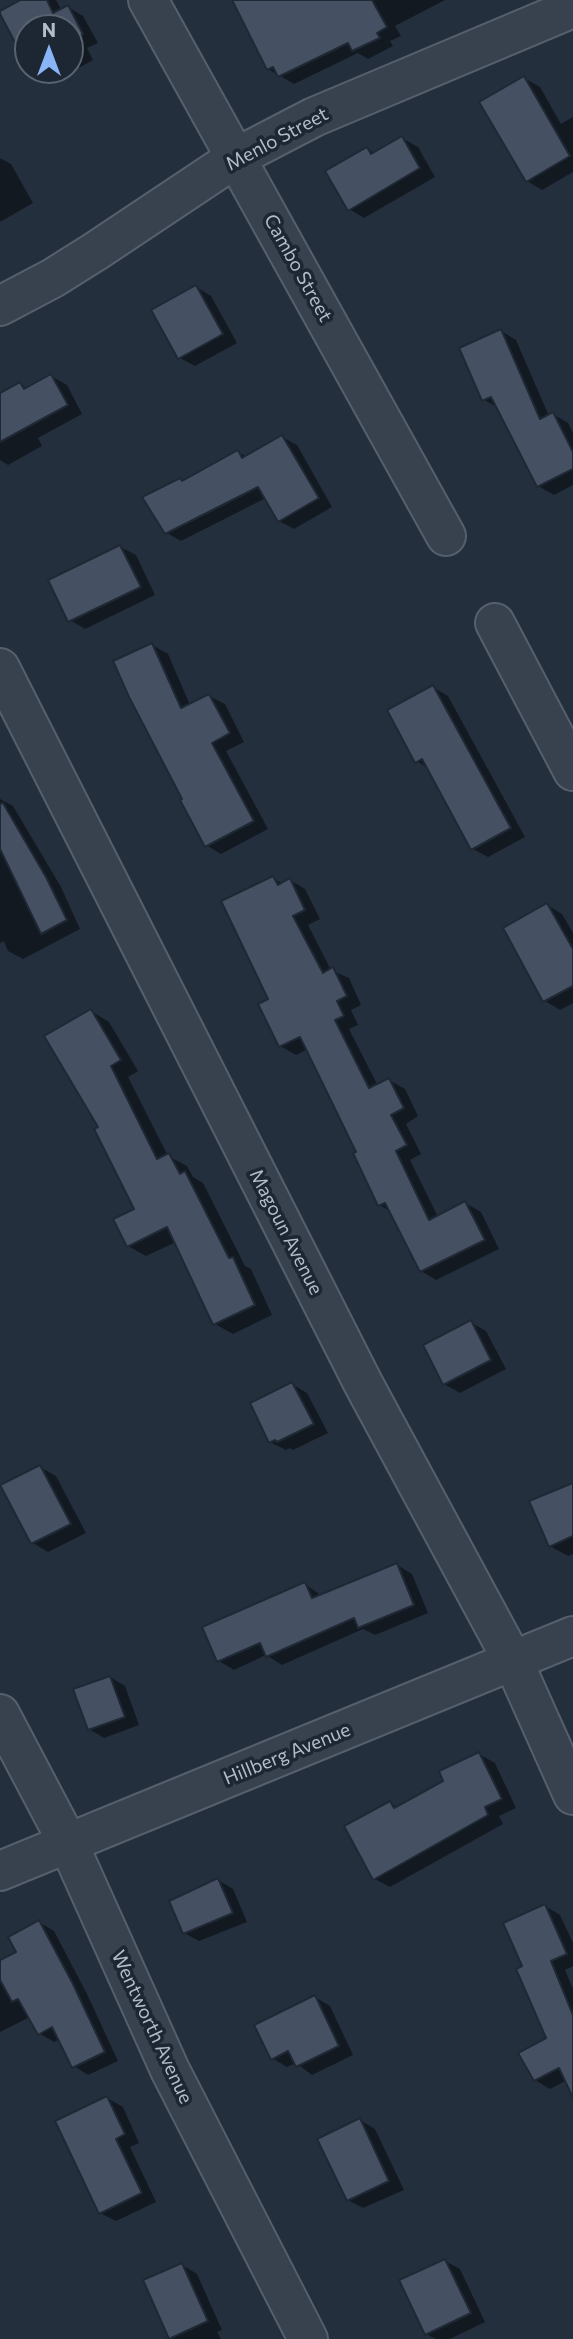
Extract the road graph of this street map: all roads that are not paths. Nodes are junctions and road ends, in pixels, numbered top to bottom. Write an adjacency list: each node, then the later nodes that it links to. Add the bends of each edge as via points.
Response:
1 (148, 0): 3 (street, Cambo Street)
2 (573, 8): 3 (street, Menlo Street, via 314,117)
3 (237, 157): 4 (street, Menlo Street, via 96,251); 5 (street, Cambo Street)
4 (0, 306)
5 (446, 536)
6 (495, 623): 8 (street)
7 (0, 668): 10 (street, Magoun Avenue, via 364,1385)
8 (573, 771)
9 (573, 1636): 10 (street, Hillberg Avenue)
10 (513, 1661): 12 (street, Magoun Avenue); 13 (street, Hillberg Avenue)
11 (0, 1714): 13 (street, Wentworth Avenue)
12 (573, 1795)
13 (68, 1843): 14 (street, Hillberg Avenue); 15 (street, Wentworth Avenue, via 170,2070)
14 (0, 1871)
15 (308, 2339)

